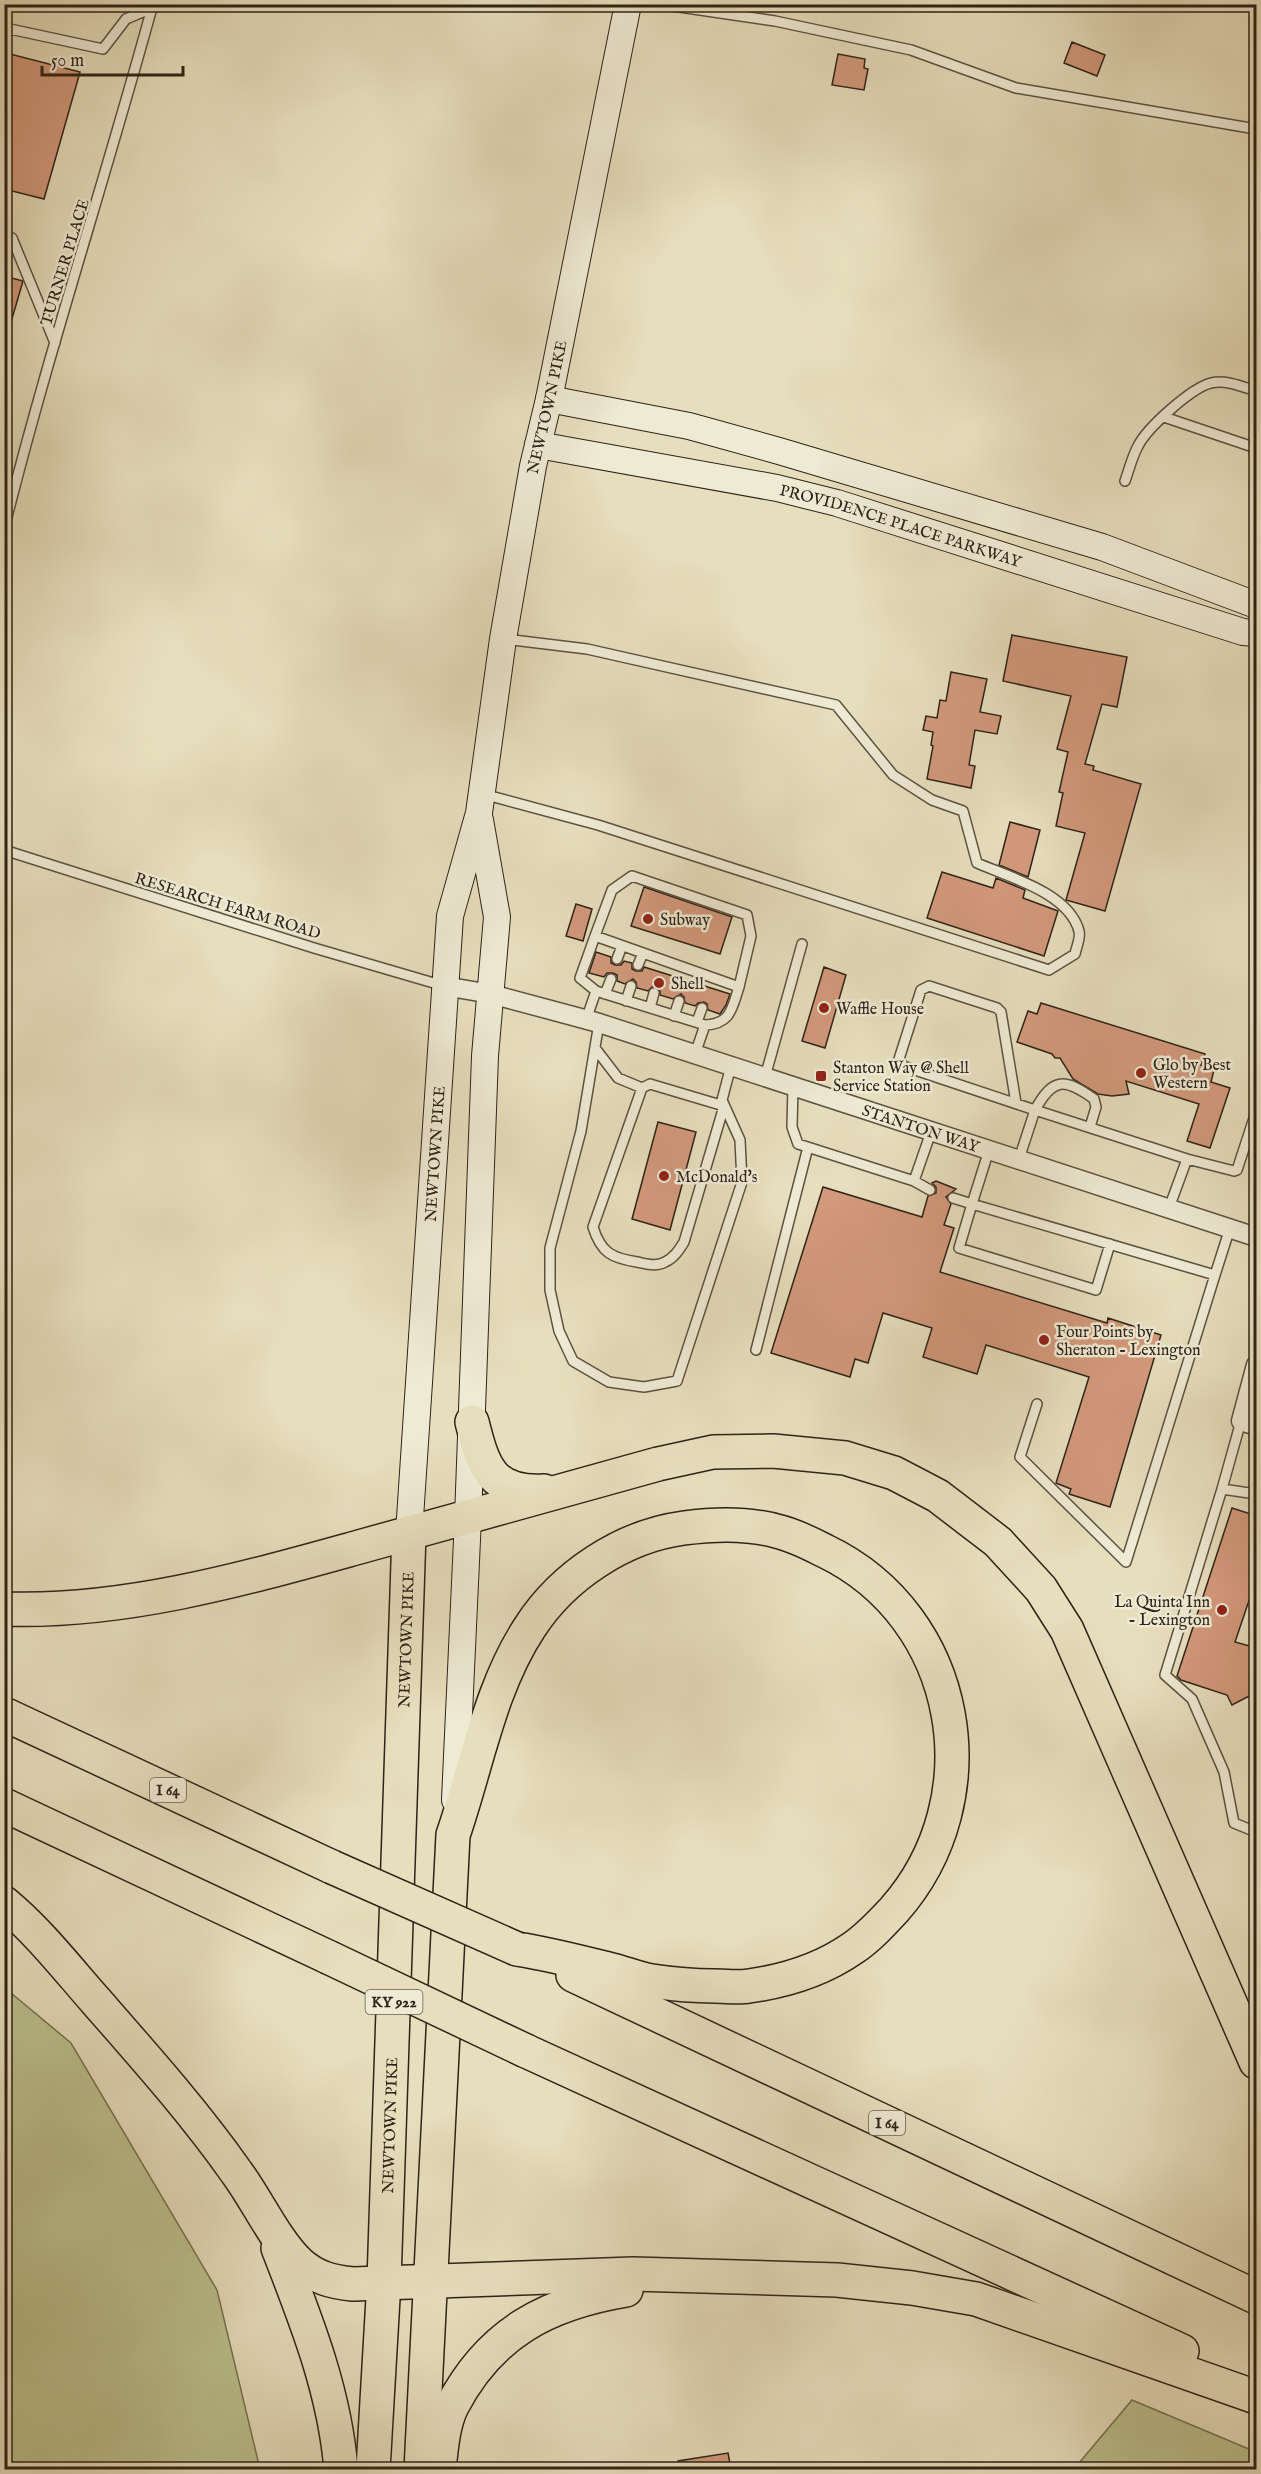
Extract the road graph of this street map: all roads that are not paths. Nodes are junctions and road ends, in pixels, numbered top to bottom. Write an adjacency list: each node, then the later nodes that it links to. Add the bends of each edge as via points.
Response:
1 (628, 4): 9 (main road, NEWTOWN PIKE / KY 922)
2 (659, 4): 5 (lane, via 775,21 911,50 1016,88)
3 (152, 6): 4 (lane, via 126,19 103,49 10,29); 7 (lane, TURNER PLACE)
4 (4, 35)
5 (1257, 129)
6 (4, 235): 7 (lane, via 12,238)
7 (55, 343): 14 (lane, TURNER PLACE)
8 (1257, 391): 10 (lane, via 1212,383 1195,391)
9 (549, 399): 11 (main road, NEWTOWN PIKE / KY 922); 16 (main road, via 689,426 779,451 1102,548)
10 (1164, 417): 12 (lane); 13 (lane, via 1138,446)
11 (538, 445): 17 (main road, PROVIDENCE PLACE PARKWAY, via 777,488 837,503); 18 (main road, NEWTOWN PIKE / KY 922)
12 (1257, 448)
13 (1125, 482)
14 (8, 497): 15 (lane, TURNER PLACE)
15 (4, 529)
16 (1257, 605)
17 (1257, 633)
18 (503, 639): 19 (main road, NEWTOWN PIKE / KY 922); 19 (lane, via 587,649 836,705 893,775 932,800 963,811 977,863 1045,893 1068,908 1080,933 1075,954 1049,970 598,825)
19 (480, 803): 33 (main road, NEWTOWN PIKE / KY 922, via 450,916); 39 (main road, NEWTOWN PIKE / KY 922, via 497,917)
20 (4, 850): 33 (lane, RESEARCH FARM ROAD)
21 (594, 936): 23 (lane); 36 (lane, via 612,890 632,876 747,915 752,936); 37 (lane, via 580,978)
22 (802, 944): 50 (lane)
23 (622, 946): 24 (lane); 25 (lane)
24 (643, 953): 26 (lane); 27 (lane)
25 (617, 959)
26 (665, 961): 28 (lane); 29 (lane)
27 (638, 965)
28 (690, 969): 30 (lane); 32 (lane)
29 (661, 972)
30 (712, 977): 35 (lane); 36 (lane)
31 (610, 979): 37 (lane)
32 (686, 980)
33 (444, 986): 39 (street, STANTON WAY); 81 (main road, NEWTOWN PIKE / KY 922)
34 (631, 986): 40 (lane)
35 (709, 987)
36 (739, 987): 46 (lane, via 730,1015 718,1024)
37 (600, 993): 40 (lane); 45 (lane)
38 (654, 993): 42 (lane)
39 (491, 994): 45 (street, STANTON WAY); 75 (main road, NEWTOWN PIKE / KY 922, via 485,1056)
40 (627, 1001): 42 (lane)
41 (679, 1001): 44 (lane)
42 (650, 1008): 44 (lane)
43 (702, 1008): 46 (lane)
44 (674, 1016): 46 (lane)
45 (593, 1021): 47 (lane); 48 (street, STANTON WAY)
46 (701, 1024): 48 (lane)
47 (595, 1048): 52 (lane, via 618,1078); 54 (lane, via 581,1131 550,1248 550,1290 559,1330 573,1361 609,1382 644,1387 677,1381 742,1182 740,1140)
48 (695, 1054): 49 (street, STANTON WAY)
49 (731, 1066): 50 (street, STANTON WAY); 54 (lane, via 722,1100)
50 (765, 1077): 51 (street, STANTON WAY)
51 (793, 1086): 58 (street, STANTON WAY); 59 (lane, via 792,1127 798,1144)
52 (642, 1088): 54 (lane, via 650,1084); 54 (lane, via 593,1227 606,1252 618,1259 664,1263 684,1242)
53 (1016, 1103): 53 (lane, via 903,1066 899,1059 921,990 929,986 997,1008 1003,1017); 55 (lane)
54 (724, 1106)
55 (1035, 1110): 57 (lane); 57 (lane, via 1045,1092 1055,1085 1069,1084 1094,1099 1096,1107); 61 (lane)
56 (1257, 1112): 62 (lane, via 1238,1170)
57 (1090, 1127): 62 (lane)
58 (931, 1132): 60 (street, STANTON WAY); 63 (lane)
59 (808, 1147): 63 (lane); 72 (lane)
60 (989, 1150): 61 (street, STANTON WAY); 66 (lane)
61 (1019, 1159): 67 (street, STANTON WAY)
62 (1187, 1159): 67 (lane)
63 (914, 1181): 64 (lane)
64 (930, 1190)
65 (953, 1198): 66 (lane)
66 (972, 1204): 70 (lane); 70 (lane, via 959,1248 1096,1290)
67 (1170, 1208): 68 (street, STANTON WAY)
68 (1230, 1228): 69 (street, STANTON WAY); 71 (lane)
69 (1257, 1237)
70 (1110, 1244): 71 (lane)
71 (1215, 1275): 74 (lane, via 1126,1562 1020,1457)
72 (756, 1350)
73 (1257, 1365): 76 (street)
74 (1037, 1404)
75 (472, 1422): 78 (highway, via 485,1465 493,1477 513,1490); 80 (main road, NEWTOWN PIKE / KY 922)
76 (1249, 1424): 77 (lane)
77 (1222, 1489): 79 (lane); 85 (lane, via 1164,1675 1192,1699 1224,1772 1234,1823)
78 (564, 1490): 80 (highway); 89 (highway, via 713,1452 773,1451 845,1458 894,1473 938,1496 998,1542 1041,1588 1067,1630)
79 (1257, 1494)
80 (468, 1518): 81 (highway); 86 (main road, NEWTOWN PIKE / KY 922)
81 (409, 1533): 82 (highway, via 276,1570 172,1593 108,1605); 93 (highway, NEWTOWN PIKE / KY 922)
82 (4, 1609)
83 (4, 1713): 88 (highway, I 64, bridge)
84 (4, 1805): 95 (highway, bridge, via 526,2051)
85 (1257, 1832)
86 (453, 1835): 88 (highway, via 490,1713 508,1666 530,1625 561,1589 597,1561 635,1541 669,1530 705,1525 780,1532 865,1573 890,1596 924,1644 941,1682 949,1722 953,1758 950,1796 926,1867 904,1899 854,1948 823,1965 746,1987 651,1981); 92 (highway, NEWTOWN PIKE / KY 922)
87 (4, 1903): 90 (highway, via 137,2047 237,2173)
88 (517, 1949): 94 (highway, I 64)
89 (1257, 2062)
90 (268, 2221): 93 (highway, via 298,2262 312,2274 330,2282); 97 (highway, via 313,2337 334,2414)
91 (707, 2277): 92 (highway, via 633,2274); 96 (highway, via 837,2280 976,2299); 100 (highway, via 595,2295 538,2316 513,2332 490,2351 451,2408)
92 (430, 2280): 93 (highway); 99 (highway, NEWTOWN PIKE / KY 922)
93 (384, 2281): 98 (highway, NEWTOWN PIKE / KY 922)
94 (1257, 2297)
95 (1257, 2385)
96 (1257, 2397)
97 (341, 2469)
98 (373, 2469)
99 (421, 2469)
100 (439, 2469)

